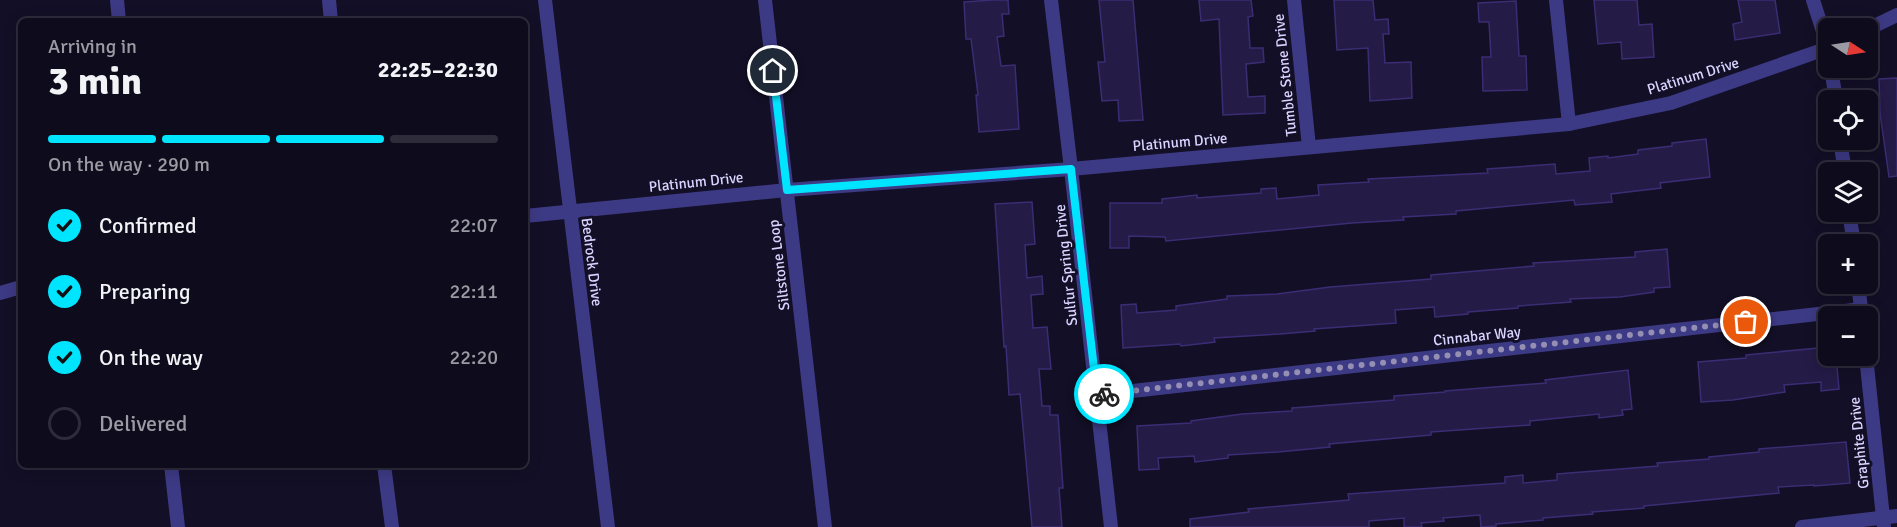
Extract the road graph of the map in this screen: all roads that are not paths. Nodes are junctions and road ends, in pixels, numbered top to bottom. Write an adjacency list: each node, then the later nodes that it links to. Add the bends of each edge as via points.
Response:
1 (117, 0): 10 (street)
2 (329, 0): 11 (street)
3 (544, 0): 19 (street, Bedrock Drive)
4 (765, 0): 18 (street, Siltstone Loop)
5 (1051, 0): 17 (street, Sulfur Spring Drive)
6 (1294, 0): 16 (street, Tumble Stone Drive)
7 (1556, 0): 15 (street)
8 (1813, 0): 12 (street)
9 (1897, 15): 13 (street)
10 (119, 18)
11 (331, 18)
12 (1819, 18)
13 (1878, 24)
14 (1818, 52): 15 (street, Platinum Drive, via 1671,103)
15 (1569, 124): 16 (street, Platinum Drive)
16 (1309, 147): 17 (street, Platinum Drive)
17 (1071, 169): 18 (street, Platinum Drive); 25 (street, Sulfur Spring Drive)
18 (787, 190): 19 (street, Platinum Drive); 33 (street, Siltstone Loop)
19 (569, 211): 20 (street, Platinum Drive); 32 (street, Bedrock Drive)
20 (528, 216)
21 (18, 288): 22 (street)
22 (0, 293)
23 (1818, 318): 25 (street, Cinnabar Way)
24 (1867, 366): 29 (street, Graphite Drive)
25 (1097, 395): 34 (street, Sulfur Spring Drive)
26 (171, 468): 30 (street)
27 (384, 468): 31 (street)
28 (1897, 516): 29 (street)
29 (1883, 522): 35 (street)
30 (178, 527)
31 (392, 527)
32 (608, 527)
33 (825, 527)
34 (1111, 527)
35 (1802, 527)

